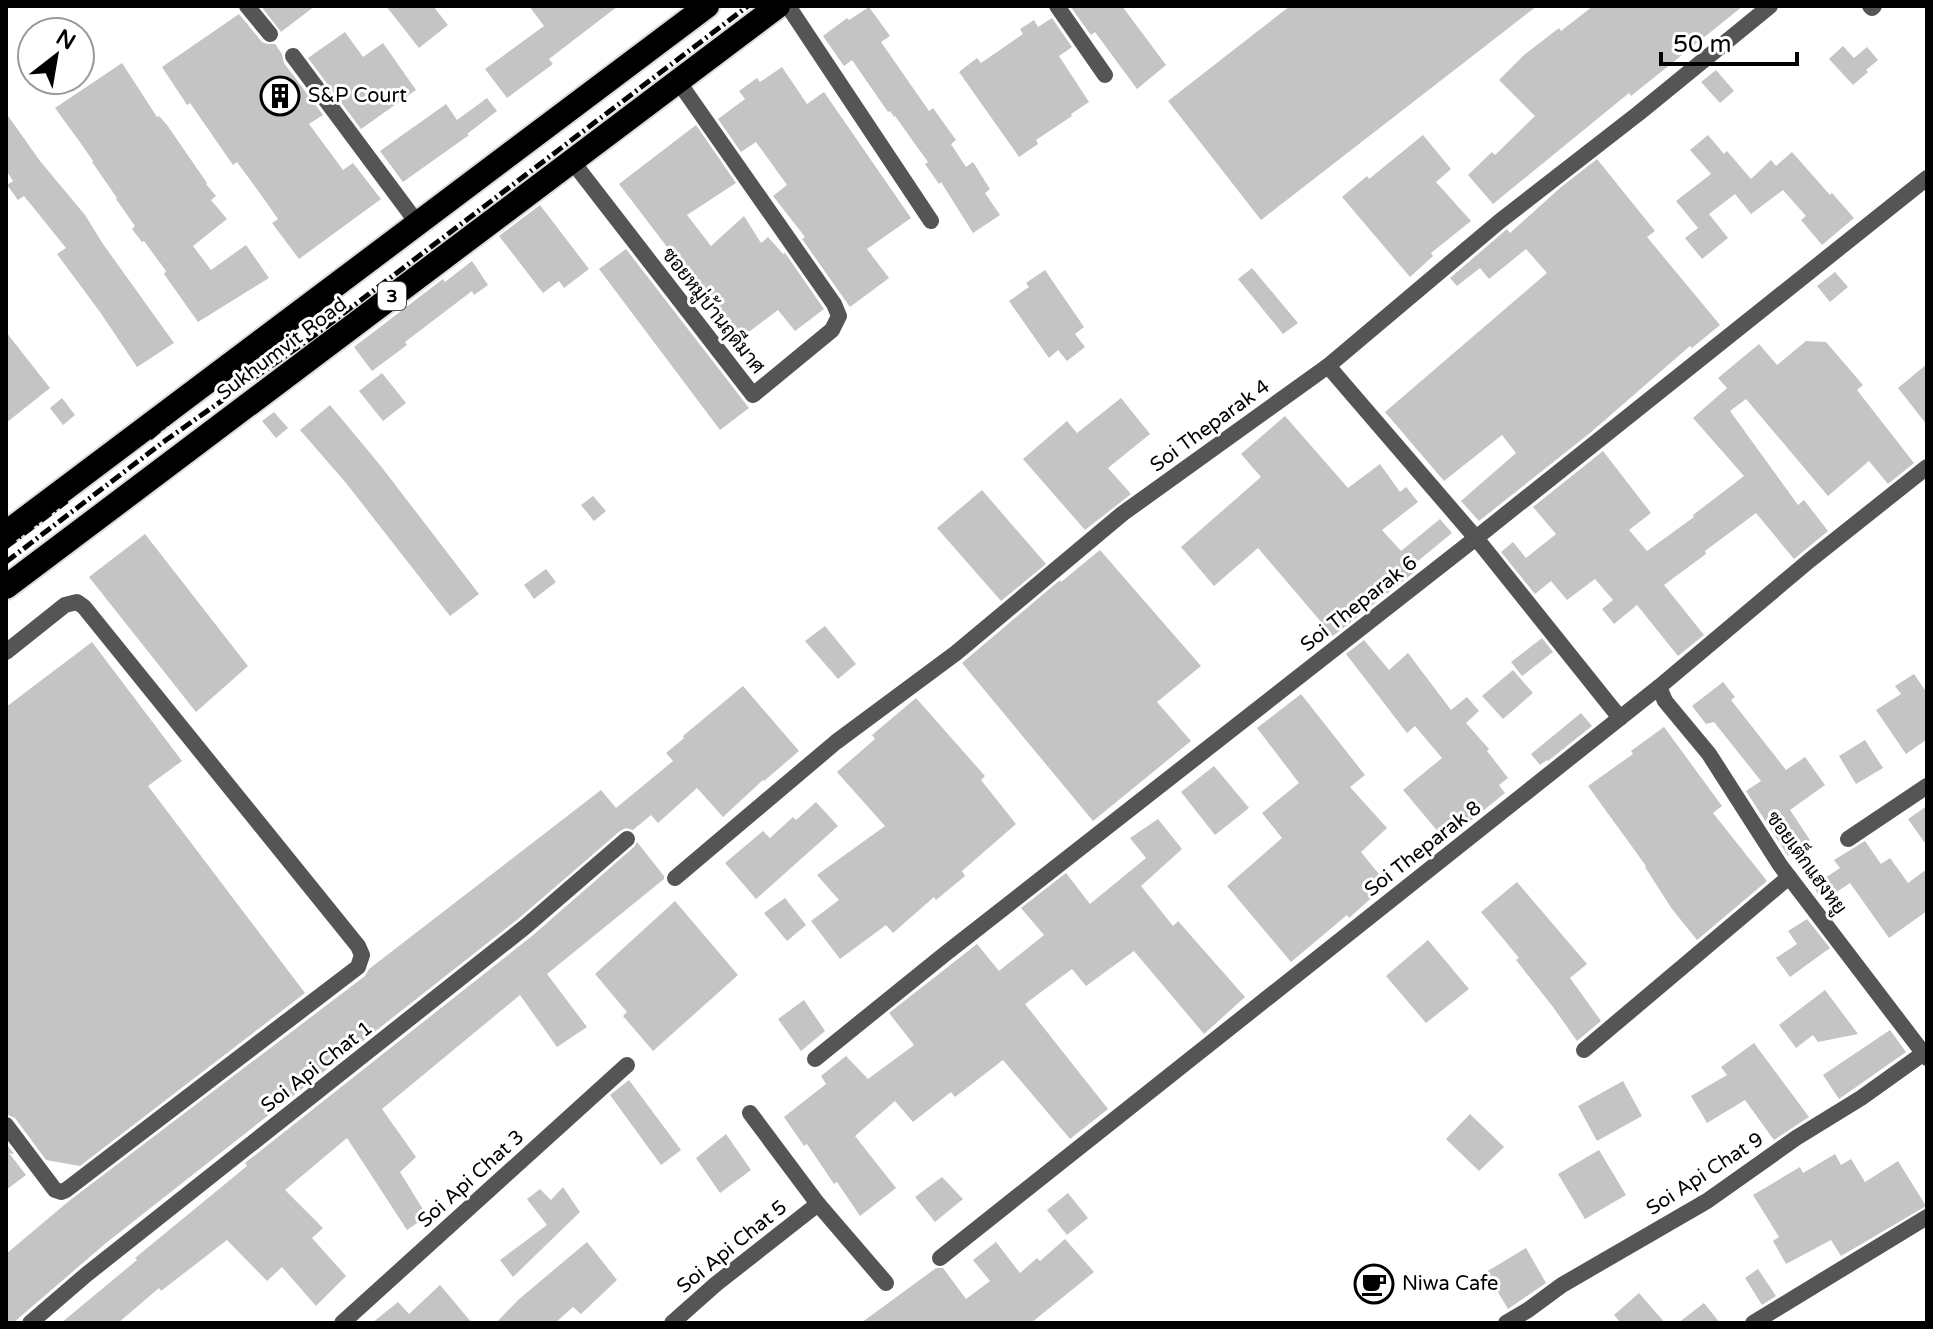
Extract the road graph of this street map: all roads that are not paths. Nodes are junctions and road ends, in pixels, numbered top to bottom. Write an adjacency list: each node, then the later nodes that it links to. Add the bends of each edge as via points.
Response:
1 (247, 6): 7 (street)
2 (707, 6): 14 (highway, Sukhumvit Road / 3)
3 (778, 6): 10 (highway, Sukhumvit Road / 3)
4 (788, 6): 13 (street)
5 (1057, 6): 9 (street)
6 (1770, 6): 15 (street, Soi Theparak 4)
7 (270, 34)
8 (293, 56): 14 (street)
9 (1105, 75)
10 (678, 81): 11 (highway, Sukhumvit Road / 3); 11 (street, ซอยหมู่บ้านฤดีมาศ, via 839,316 832,330 753,395)
11 (572, 161): 19 (highway, Sukhumvit Road / 3)
12 (1927, 178): 18 (street, Soi Theparak 6)
13 (931, 221)
14 (418, 224): 17 (highway, Sukhumvit Road / 3)
15 (1328, 366): 18 (street); 27 (street, Soi Theparak 4, via 1122,514)
16 (1927, 467): 21 (street, Soi Theparak 8)
17 (6, 533)
18 (1476, 538): 22 (street); 30 (street, Soi Theparak 6)
19 (6, 587)
20 (6, 652): 33 (street, via 65,605 77,602 84,607 362,955 358,967 66,1190 55,1190)
21 (1659, 687): 22 (street, Soi Theparak 8); 26 (street, ซอยเต็กแฮงหยู)
22 (1620, 718): 36 (street, Soi Theparak 8)
23 (1927, 786): 25 (street)
24 (627, 839): 38 (street, Soi Api Chat 1, via 525,927)
25 (1848, 839)
26 (1789, 877): 28 (street); 29 (street, ซอยเต็กแฮงหยู)
27 (675, 878)
28 (1584, 1050)
29 (1925, 1056): 41 (street, Soi Api Chat 9, via 1707,1201)
30 (815, 1059)
31 (627, 1065): 39 (street, Soi Api Chat 3)
32 (750, 1113): 34 (street)
33 (6, 1125)
34 (818, 1204): 37 (street); 40 (street, Soi Api Chat 5)
35 (1927, 1217): 42 (street)
36 (940, 1258)
37 (886, 1283)
38 (30, 1323)
39 (342, 1323)
40 (672, 1323)
41 (1506, 1323)
42 (1753, 1323)

